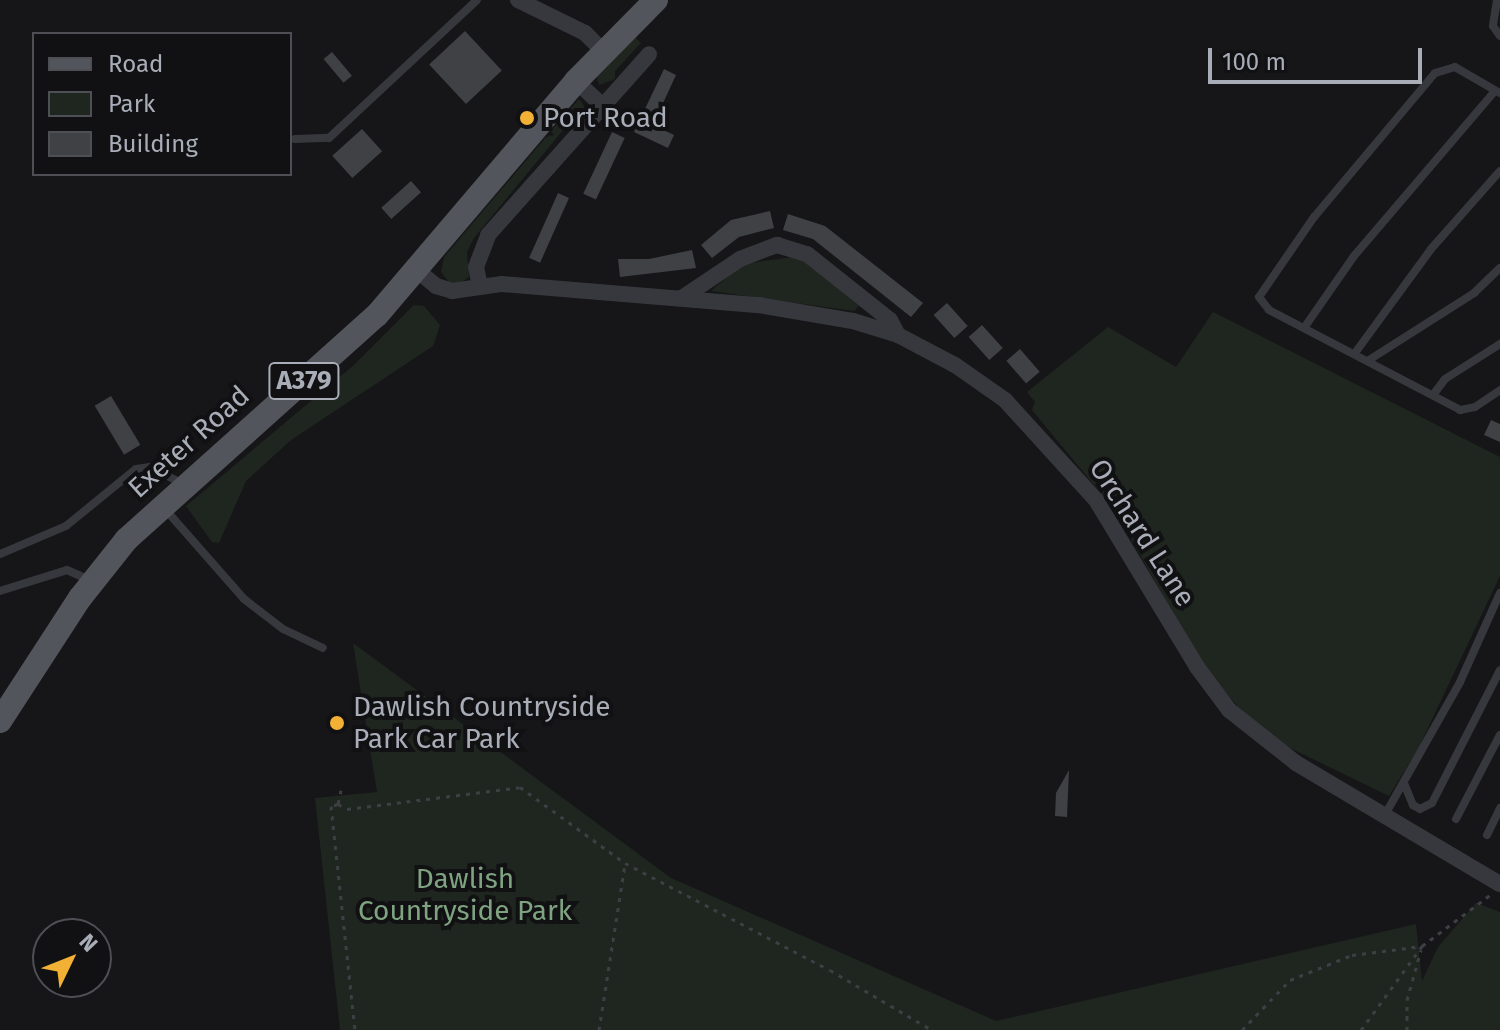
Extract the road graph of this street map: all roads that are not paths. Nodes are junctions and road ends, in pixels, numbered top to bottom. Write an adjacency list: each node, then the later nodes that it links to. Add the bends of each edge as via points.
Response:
1 (477, 0): 11 (lane, via 329,138)
2 (518, 0): 6 (street, via 585,33)
3 (656, 0): 6 (main road, A379)
4 (1497, 0): 5 (lane, via 1493,26)
5 (1500, 36)
6 (603, 51): 8 (main road, Exeter Road / A379)
7 (649, 54): 10 (street)
8 (576, 81): 10 (street); 14 (main road, Exeter Road / A379)
9 (1497, 92): 17 (lane, via 1354,256); 17 (lane, via 1455,67 1440,69 1314,217 1259,297 1269,310)
10 (602, 105): 15 (street, via 488,235 476,267)
11 (295, 139)
12 (1500, 171): 20 (lane, via 1431,249)
13 (1500, 268): 21 (lane, via 1474,293)
14 (417, 270): 15 (street, Orchard Lane, via 444,290); 24 (main road, Exeter Road / A379, via 346,345)
15 (480, 287): 16 (street, Orchard Lane, via 501,284)
16 (682, 298): 18 (street, Orchard Lane, via 838,318); 18 (street, via 740,259 777,245 807,254 890,320)
17 (1304, 328): 20 (lane)
18 (898, 335): 36 (street, Orchard Lane, via 1005,400 1057,454 1104,512 1197,667 1229,710 1296,763)
19 (1500, 344): 23 (lane, via 1445,379)
20 (1355, 353): 21 (lane)
21 (1369, 360): 23 (lane)
22 (1500, 390): 23 (lane, via 1469,410)
23 (1433, 395)
24 (185, 485): 25 (main road, Exeter Road / A379); 26 (lane, via 150,467 136,469 66,526)
25 (161, 505): 27 (main road, Exeter Road / A379); 30 (lane, via 244,599 283,629)
26 (0, 554)
27 (93, 582): 28 (lane, via 67,570); 32 (main road, Exeter Road / A379)
28 (0, 591)
29 (1500, 593): 34 (lane, via 1460,682)
30 (323, 648)
31 (1500, 670): 34 (lane, via 1432,803 1420,809 1413,805)
32 (0, 721)
33 (1500, 735): 37 (lane)
34 (1404, 782): 36 (lane)
35 (1500, 808): 38 (lane)
36 (1386, 813): 39 (street, Orchard Lane)
37 (1456, 819)
38 (1487, 835)
39 (1500, 887)

